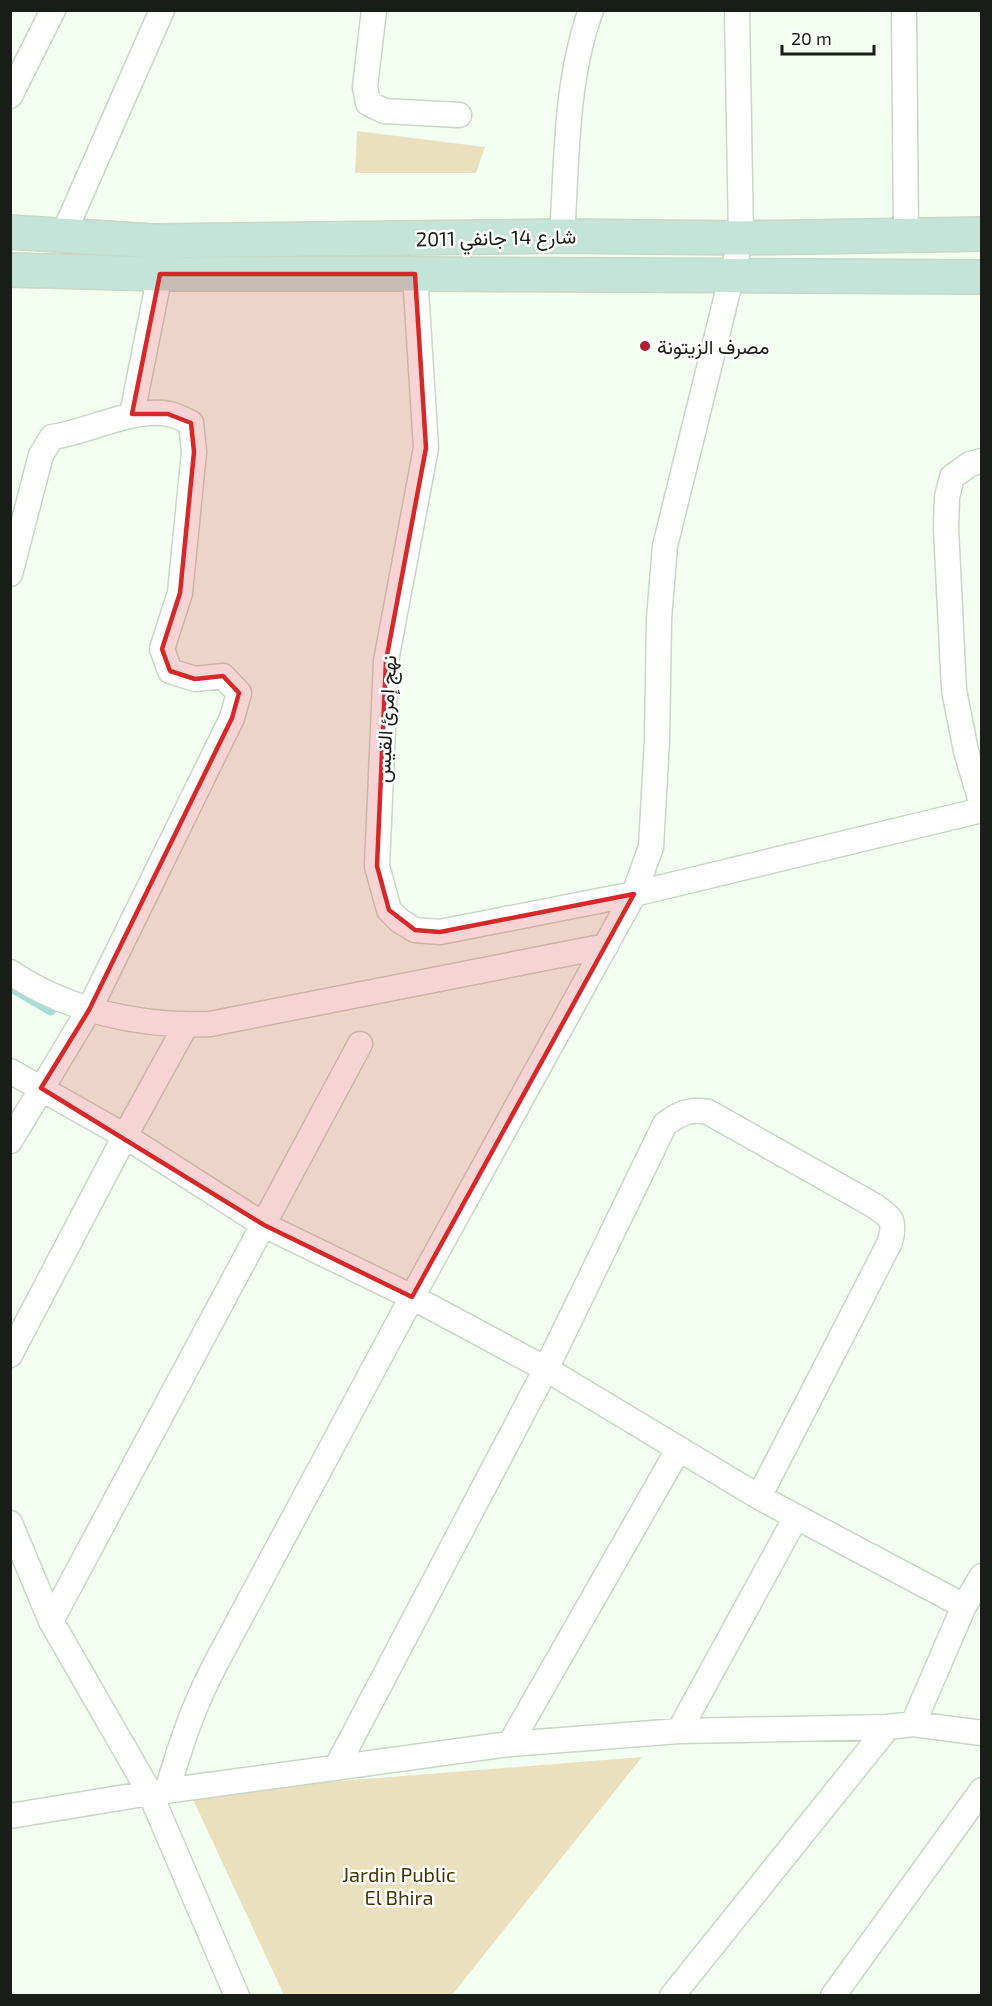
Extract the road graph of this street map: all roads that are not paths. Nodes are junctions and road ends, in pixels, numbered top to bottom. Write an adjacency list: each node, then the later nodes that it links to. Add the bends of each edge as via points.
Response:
1 (53, 10): 7 (street)
2 (162, 10): 12 (street)
3 (374, 10): 8 (street, via 365,87 368,103 384,111)
4 (591, 10): 13 (street, via 576,62 570,108)
5 (737, 10): 14 (street)
6 (904, 10): 10 (street)
7 (10, 96)
8 (459, 116)
9 (10, 232): 12 (main road, شارع 14 جانفي 2011)
10 (906, 234): 11 (main road, شارع 14 جانفي 2011); 14 (main road, شارع 14 جانفي 2011)
11 (981, 234)
12 (63, 235): 13 (main road, شارع 14 جانفي 2011, via 153,241)
13 (562, 236): 14 (main road, شارع 14 جانفي 2011)
14 (741, 238): 18 (street)
15 (10, 270): 16 (main road, شارع 14 جانفي 2011)
16 (160, 274): 17 (main road, شارع 14 جانفي 2011); 20 (street)
17 (415, 274): 18 (main road, شارع 14 جانفي 2011); 25 (street, نهج إمرئ القيس, via 426,448 386,661 377,866 389,910 415,930 440,932)
18 (732, 277): 19 (main road, شارع 14 جانفي 2011); 25 (street, via 665,546 652,837)
19 (981, 277)
20 (132, 414): 22 (street, via 52,437 41,455); 28 (street, via 168,414 191,423 194,452 180,593 162,649 170,671 195,679 223,676 239,693 232,718)
21 (981, 461): 23 (street, via 952,477 946,497 954,690)
22 (10, 574)
23 (981, 805)
24 (981, 810): 25 (street, نهج إمرئ القيس)
25 (634, 894): 26 (street)
26 (606, 946): 29 (street, via 210,1024); 36 (street)
27 (10, 972): 28 (street)
28 (89, 1010): 29 (street); 32 (street)
29 (186, 1025): 33 (street)
30 (360, 1044): 35 (street)
31 (10, 1071): 32 (street)
32 (41, 1088): 33 (street); 34 (street)
33 (125, 1136): 35 (street); 37 (street)
34 (10, 1141)
35 (264, 1226): 36 (street); 45 (street)
36 (412, 1297): 38 (street); 53 (street, via 195,1704)
37 (10, 1355)
38 (546, 1369): 39 (street); 40 (street, via 664,1124 680,1114 698,1109 708,1112 873,1205 889,1215 894,1228 890,1242); 51 (street)
39 (678, 1449): 40 (street); 50 (street)
40 (759, 1497): 41 (street)
41 (796, 1517): 44 (street); 48 (street)
42 (10, 1523): 45 (street)
43 (981, 1575): 44 (street)
44 (964, 1606): 46 (street)
45 (51, 1620): 53 (street)
46 (913, 1724): 47 (street); 49 (street)
47 (888, 1727): 48 (street); 56 (street)
48 (679, 1731): 50 (street)
49 (981, 1733)
50 (510, 1744): 51 (street)
51 (336, 1768): 53 (street)
52 (981, 1790): 57 (street)
53 (159, 1792): 54 (street); 55 (street)
54 (10, 1816)
55 (237, 1995)
56 (672, 1995)
57 (833, 1995)

